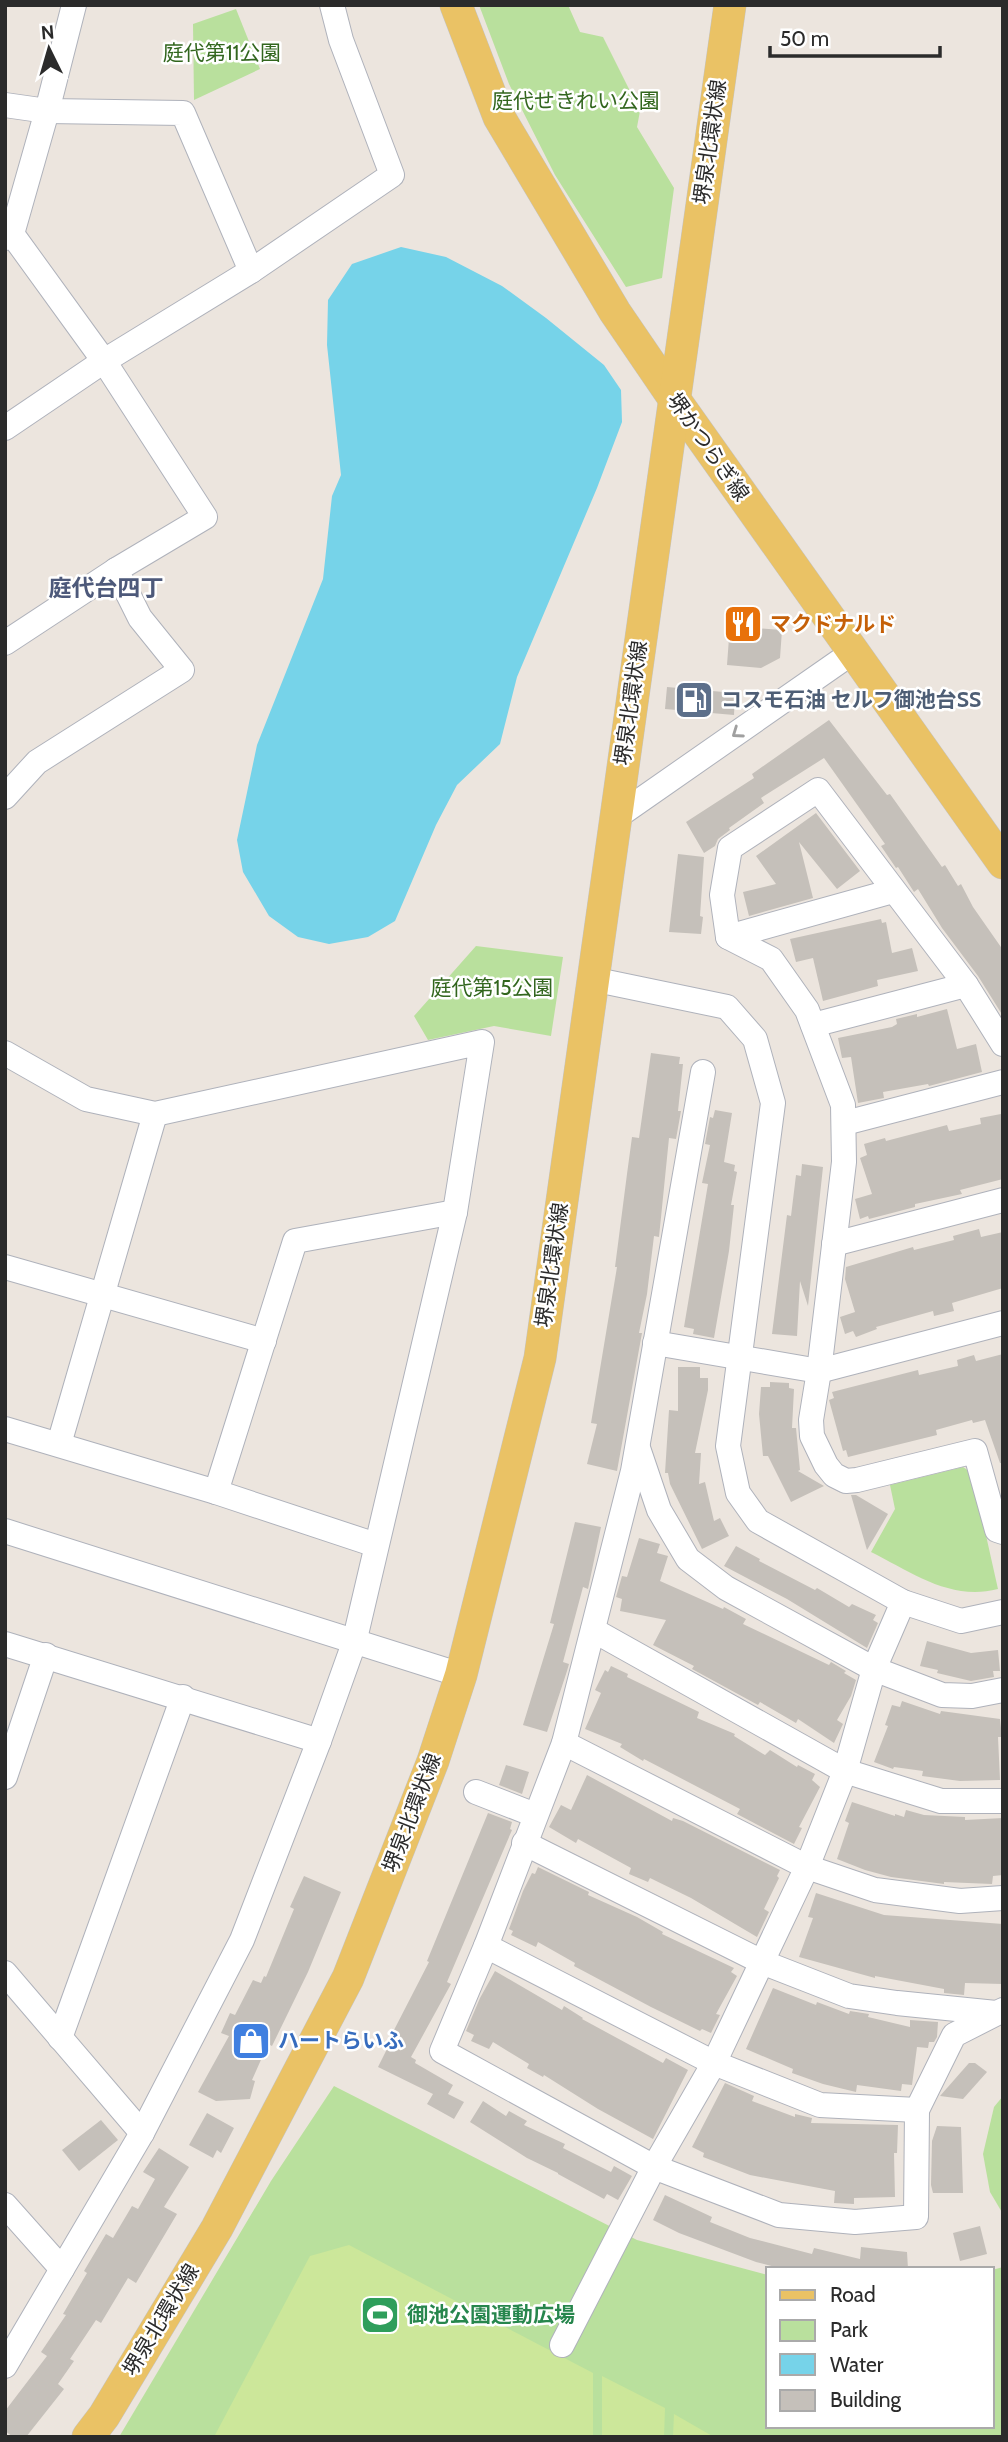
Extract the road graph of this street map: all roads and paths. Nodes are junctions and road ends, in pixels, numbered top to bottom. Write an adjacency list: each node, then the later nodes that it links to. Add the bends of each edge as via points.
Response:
1 (74, 5): 6 (street)
2 (332, 5): 8 (street, via 392,175)
3 (456, 5): 10 (main road, 堺かつらぎ線, via 499,117 615,312)
4 (730, 5): 10 (main road, 堺泉北環状線)
5 (5, 105): 6 (street)
6 (47, 111): 7 (street); 8 (street, via 183,113)
7 (8, 236): 9 (street)
8 (251, 271): 9 (street)
9 (104, 360): 11 (street); 12 (street, via 205,517)
10 (674, 400): 14 (main road, 堺かつらぎ線); 16 (main road, 堺泉北環状線)
11 (5, 428)
12 (116, 570): 13 (street); 15 (street, via 140,618 182,670 37,762)
13 (5, 643)
14 (853, 652): 16 (street, one-way to 16); 17 (main road, 堺かつらぎ線)
15 (5, 797)
16 (615, 818): 20 (main road, 堺泉北環状線)
17 (1003, 863)
18 (893, 891): 19 (street); 19 (street, via 818,790 730,848 722,895); 21 (street)
19 (728, 937): 22 (street, via 771,960)
20 (592, 979): 37 (street, via 727,1007 755,1039 773,1103); 53 (main road, 堺泉北環状線, via 540,1358)
21 (966, 985): 22 (street); 23 (street)
22 (813, 1025): 28 (street, via 843,1105)
23 (1003, 1044)
24 (5, 1053): 27 (street, via 86,1099)
25 (703, 1072): 36 (street)
26 (1003, 1082): 28 (street)
27 (155, 1114): 30 (street, via 482,1042); 33 (street)
28 (845, 1124): 31 (street)
29 (1003, 1200): 31 (street)
30 (455, 1212): 35 (street, via 295,1241); 45 (street)
31 (834, 1244): 38 (street)
32 (5, 1267): 33 (street)
33 (102, 1293): 35 (street); 40 (street)
34 (1003, 1323): 38 (street)
35 (264, 1341): 42 (street)
36 (656, 1343): 37 (street); 41 (street)
37 (740, 1356): 38 (street); 46 (street, via 728,1446 738,1493 758,1521)
38 (820, 1371): 44 (street, via 812,1436 834,1475 857,1480 975,1451 998,1530)
39 (5, 1429): 40 (street)
40 (59, 1444): 42 (street)
41 (637, 1447): 48 (street); 52 (street, via 659,1510 688,1559 726,1588)
42 (216, 1492): 45 (street)
43 (5, 1531): 49 (street)
44 (1003, 1532)
45 (376, 1545): 49 (street)
46 (903, 1602): 47 (street, via 961,1621); 52 (street)
47 (1003, 1612)
48 (593, 1630): 57 (street); 58 (street)
49 (354, 1643): 53 (street); 56 (street)
50 (5, 1644): 51 (street)
51 (46, 1655): 55 (street); 59 (street)
52 (874, 1669): 54 (street, via 942,1695); 58 (street)
53 (461, 1675): 79 (main road, 堺泉北環状線, via 433,1761 348,1978 217,2228)
54 (1003, 1690)
55 (183, 1698): 56 (street); 70 (street)
56 (319, 1741): 73 (street, via 243,1940)
57 (564, 1743): 62 (street); 64 (street)
58 (845, 1771): 61 (street, via 941,1801); 64 (street)
59 (5, 1777)
60 (476, 1792): 62 (street)
61 (1003, 1801)
62 (535, 1815): 63 (street)
63 (524, 1843): 66 (street); 67 (street)
64 (807, 1867): 65 (street, via 875,1890 960,1901); 67 (street)
65 (1003, 1898)
66 (486, 1946): 71 (street); 74 (street, via 442,2051)
67 (762, 1962): 69 (street, via 849,1996); 71 (street)
68 (5, 1972): 70 (street)
69 (1000, 2011): 72 (street, via 954,2035)
70 (60, 2038): 73 (street)
71 (714, 2063): 72 (street, via 820,2105); 74 (street)
72 (917, 2110): 74 (street, via 916,2217 855,2222 779,2215)
73 (142, 2133): 76 (street)
74 (654, 2167): 77 (street)
75 (5, 2205): 76 (street)
76 (62, 2269): 78 (street)
77 (562, 2344)
78 (5, 2366)
79 (88, 2437)

